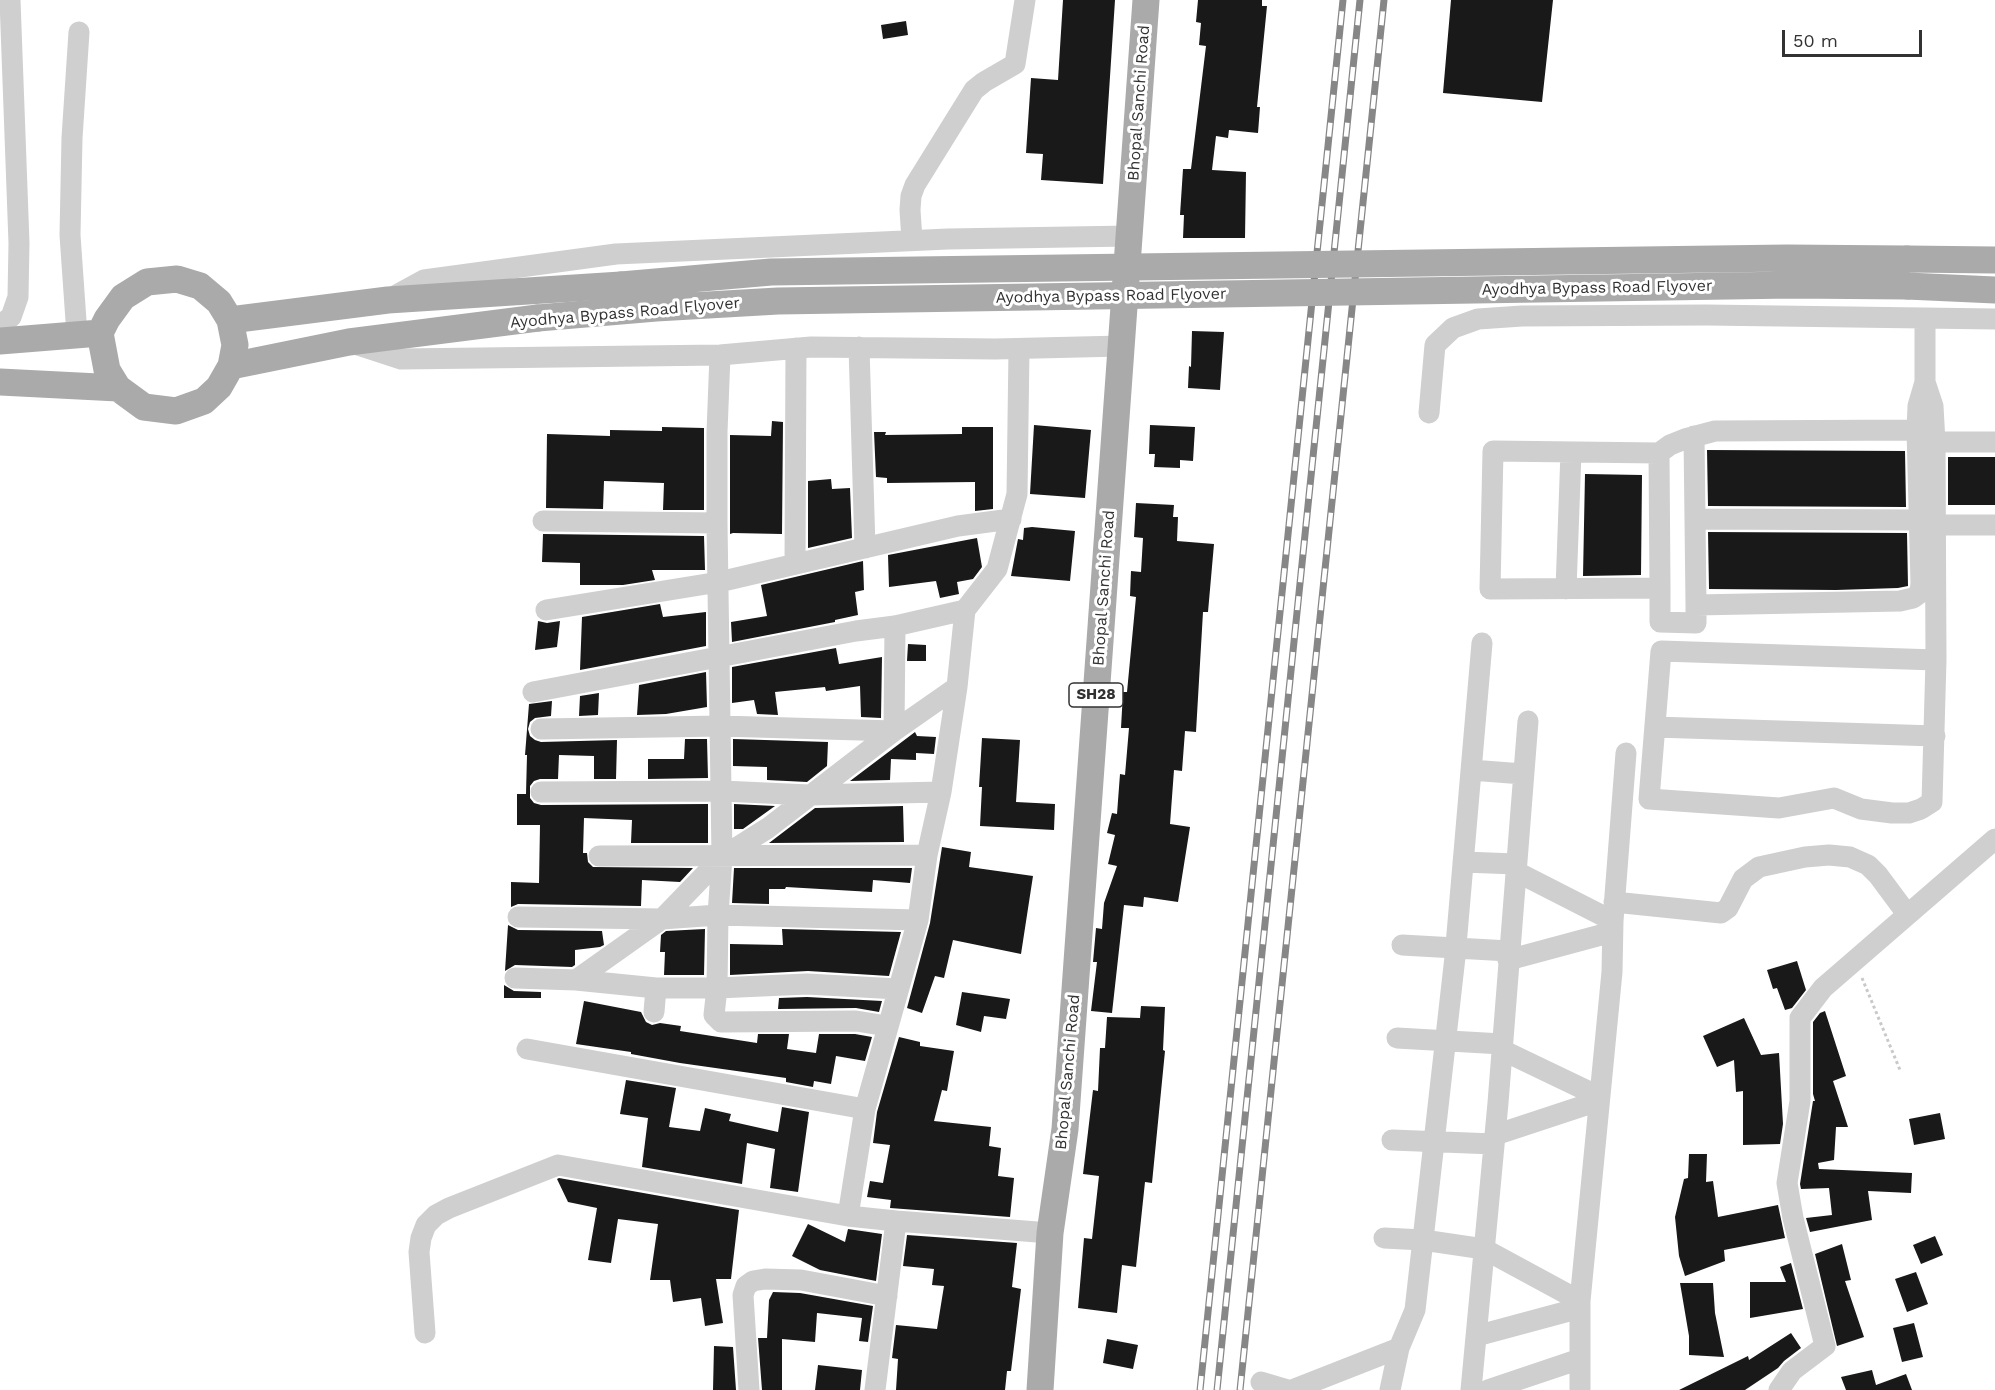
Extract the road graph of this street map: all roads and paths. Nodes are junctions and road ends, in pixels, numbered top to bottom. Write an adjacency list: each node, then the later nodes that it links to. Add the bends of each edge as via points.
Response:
1 (10, 0): 12 (street, via 18,297 11,317)
2 (1025, 0): 6 (street, via 1015,64 974,90 915,185 910,210)
3 (1146, 0): 5 (main road, Bhopal Sanchi Road / SH28)
4 (79, 32): 14 (street, via 70,235)
5 (1130, 236): 6 (street); 17 (main road, Bhopal Sanchi Road / SH28)
6 (912, 240): 9 (street, via 616,254 424,280)
7 (1995, 260): 9 (main road, Ayodhya Bypass Road Flyover, bridge, via 1787,258 771,272)
8 (1995, 290): 16 (main road, Ayodhya Bypass Road Flyover, bridge, via 1780,286 778,301 538,318)
9 (388, 300): 13 (main road, Ayodhya Bypass Road Flyover)
10 (1925, 319): 11 (street); 24 (street); 26 (street, via 1695,315 1522,316 1479,320 1453,328 1435,345)
11 (1995, 319)
12 (0, 325)
13 (231, 327): 14 (main road, via 219,302 200,286 177,279 147,282 123,297 107,319); 22 (main road, via 235,345)
14 (88, 334): 15 (main road); 25 (main road)
15 (0, 341)
16 (349, 342): 21 (street, via 401,359); 22 (main road, Ayodhya Bypass Road Flyover)
17 (1122, 346): 20 (street); 101 (main road, Bhopal Sanchi Road / SH28, via 1065,1130)
18 (860, 347): 19 (street); 20 (street); 39 (street)
19 (796, 348): 21 (street); 40 (street)
20 (1019, 349): 33 (street, via 1017,494)
21 (720, 355): 36 (street)
22 (231, 366): 25 (main road, via 219,387 204,400 176,411 144,407)
23 (0, 382): 25 (main road)
24 (1925, 382): 27 (street); 29 (street, via 1933,406)
25 (118, 388)
26 (1429, 413)
27 (1917, 430): 28 (street, via 1715,431); 37 (street)
28 (1694, 436): 32 (street); 34 (street)
29 (1935, 442): 30 (street); 37 (street)
30 (1995, 442)
31 (1571, 452): 32 (street); 43 (street); 43 (street, via 1493,451 1490,590)
32 (1659, 453): 42 (street)
33 (1011, 519): 39 (street, via 958,526); 46 (street, via 997,569)
34 (1696, 519): 37 (street); 44 (street)
35 (543, 521): 36 (street)
36 (717, 523): 41 (street)
37 (1928, 523): 38 (street); 44 (street, via 1920,593 1913,598); 50 (street)
38 (1995, 525)
39 (865, 548): 40 (street)
40 (795, 564): 41 (street)
41 (718, 582): 45 (street); 49 (street)
42 (1660, 588): 43 (street); 44 (street, via 1660,622 1696,623)
43 (1566, 589)
44 (1696, 605)
45 (546, 610)
46 (965, 610): 47 (street); 51 (street)
47 (895, 626): 49 (street); 57 (street)
48 (1482, 642): 60 (street)
49 (720, 656): 52 (street); 54 (street)
50 (1936, 660): 55 (street, via 1661,651); 58 (street)
51 (957, 687): 57 (street); 64 (street)
52 (533, 692)
53 (1528, 721): 61 (street)
54 (721, 726): 56 (street); 57 (street); 62 (street)
55 (1655, 727): 58 (street); 58 (street, via 1649,799 1779,808 1834,798 1862,809 1892,813 1909,813 1932,802)
56 (541, 729)
57 (894, 731): 65 (street)
58 (1935, 736)
59 (1626, 753): 75 (street)
60 (1471, 770): 61 (street); 70 (street)
61 (1523, 774): 71 (street)
62 (722, 791): 63 (street); 65 (street); 69 (street)
63 (541, 792)
64 (941, 792): 65 (street); 67 (street)
65 (809, 795): 69 (street, via 768,828)
66 (1995, 839): 72 (street)
67 (927, 855): 69 (street); 77 (street)
68 (599, 856): 69 (street)
69 (722, 857): 73 (street); 76 (street)
70 (1463, 862): 71 (street); 79 (street)
71 (1515, 867): 75 (street); 80 (street)
72 (1907, 914): 75 (street, via 1868,865 1840,855 1818,855 1759,867 1743,879 1724,912); 81 (street)
73 (718, 915): 76 (street); 77 (street); 85 (street)
74 (518, 917): 76 (street)
75 (1613, 918): 80 (street); 94 (street, via 1612,972)
76 (663, 919): 83 (street)
77 (918, 920): 86 (street)
78 (1402, 945): 79 (street)
79 (1456, 947): 80 (street); 90 (street)
80 (1508, 955): 91 (street)
81 (1854, 960): 93 (path); 120 (street, via 1823,988 1800,1018 1800,1101 1787,1183 1825,1346 1792,1371)
82 (515, 978): 83 (street)
83 (576, 980): 84 (street)
84 (656, 988): 85 (street); 87 (street)
85 (717, 988): 86 (street, via 807,984); 88 (street, via 714,1015 721,1022 856,1021)
86 (898, 989): 88 (street)
87 (654, 1012)
88 (886, 1026): 95 (street)
89 (1397, 1038): 90 (street)
90 (1446, 1042): 91 (street); 98 (street)
91 (1502, 1047): 94 (street); 97 (street)
92 (527, 1049): 95 (street)
93 (1900, 1070)
94 (1598, 1098): 97 (street); 106 (street)
95 (865, 1109): 99 (street)
96 (1392, 1140): 98 (street)
97 (1494, 1140): 98 (street); 104 (street)
98 (1435, 1141): 103 (street)
99 (848, 1216): 100 (street); 107 (street, via 558,1165 449,1208 426,1225 419,1252)
100 (896, 1221): 101 (street); 105 (street)
101 (1050, 1233): 114 (main road, Bhopal Sanchi Road / SH28)
102 (1384, 1238): 103 (street)
103 (1423, 1240): 104 (street); 109 (street, via 1415,1311)
104 (1484, 1249): 106 (street); 108 (street)
105 (887, 1296): 112 (street, via 801,1281 753,1281 743,1295); 113 (street)
106 (1580, 1304): 108 (street); 110 (street)
107 (425, 1333)
108 (1476, 1336): 117 (street)
109 (1399, 1348): 115 (street); 116 (street)
110 (1580, 1359): 118 (street); 119 (street)
111 (1261, 1382): 115 (street)
112 (749, 1390)
113 (875, 1390)
114 (1040, 1390)
115 (1290, 1390)
116 (1390, 1390)
117 (1471, 1390)
118 (1488, 1390)
119 (1580, 1390)
120 (1779, 1390)

